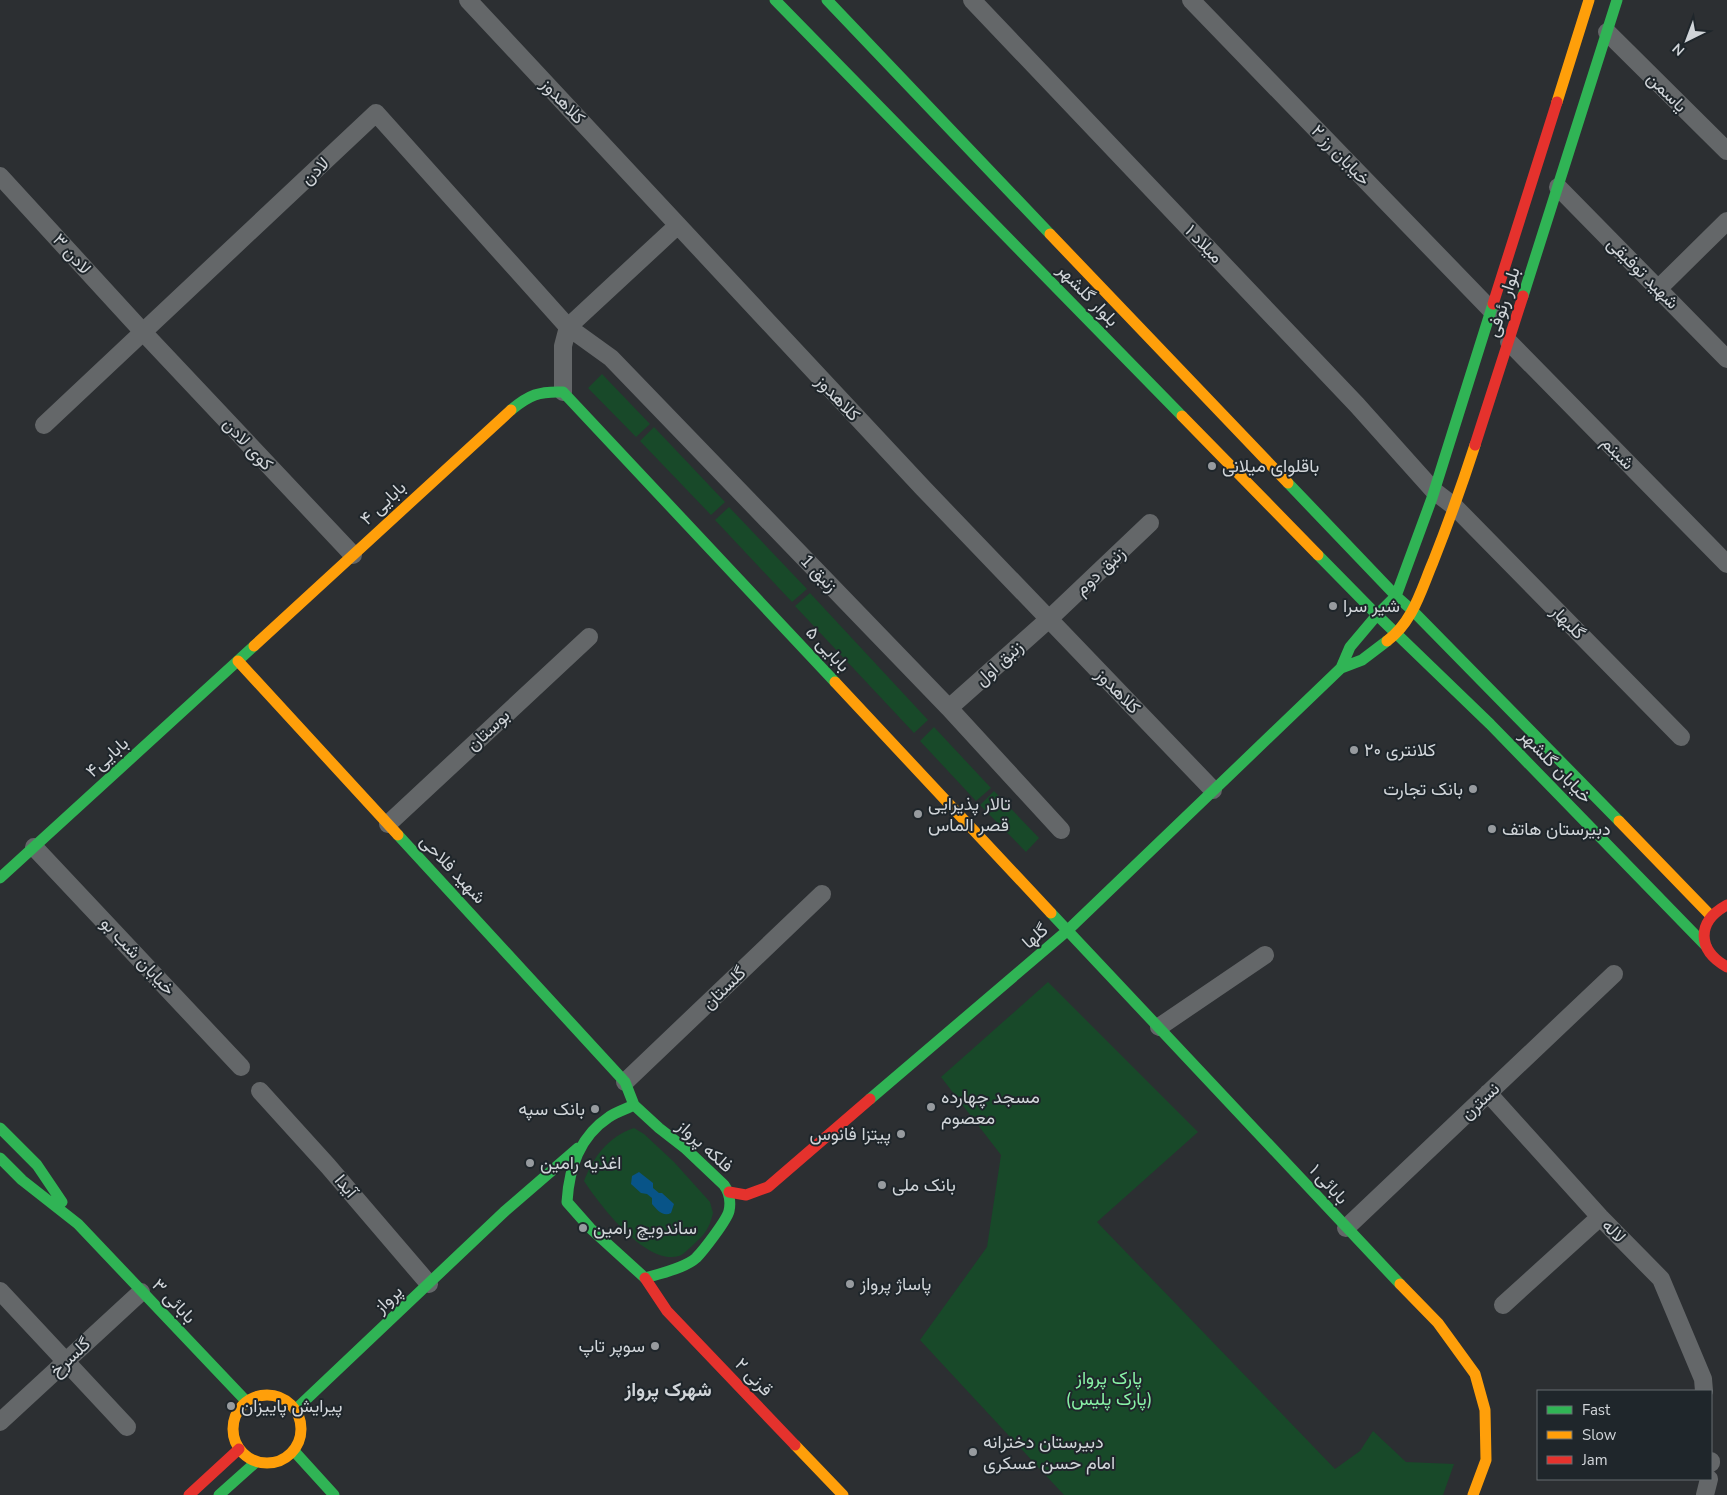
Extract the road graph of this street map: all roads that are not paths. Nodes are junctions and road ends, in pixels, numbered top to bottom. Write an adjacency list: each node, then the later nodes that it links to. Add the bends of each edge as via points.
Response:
1 (468, 0): 13 (street, کلاهدوز)
2 (775, 0): 29 (main road, بلوار گلشهر)
3 (827, 0): 27 (main road, بلوار گلشهر)
4 (972, 0): 22 (street, میلاد ۱, via 1358,405)
5 (1191, 0): 15 (street, خیابان رز ۲)
6 (1589, 0): 15 (main road, بلوار رئوفی)
7 (1617, 0): 8 (main road, بلوار رئوفی)
8 (1607, 32): 9 (street, یاسمن); 11 (main road, بلوار رئوفی)
9 (1727, 151)
10 (0, 176): 17 (street, لادن ۳)
11 (1558, 187): 14 (street, شهید توفیقی); 18 (main road, بلوار رئوفی)
12 (1727, 221): 14 (street)
13 (678, 225): 16 (street); 30 (street, کلاهدوز)
14 (1658, 289): 19 (street, شهید توفیقی)
15 (1491, 310): 22 (main road, بلوار رئوفی)
16 (568, 327): 17 (street, لادن, via 376,113); 20 (street, via 563,346); 35 (street, زنبق 1, via 611,358)
17 (143, 332): 21 (street, لادن); 25 (street, کوی لادن)
18 (1509, 342): 23 (main road, بلوار رئوفی); 26 (street, شبنم)
19 (1727, 359)
20 (563, 392): 25 (main road, بابایی ۴, via 547,391 526,398); 45 (main road, ۵ بابایی)
21 (44, 425)
22 (1434, 491): 23 (street, میلاد ۱); 27 (main road, بلوار رئوفی)
23 (1455, 508): 28 (main road, بلوار رئوفی); 36 (street, گلبهار)
24 (1150, 523): 30 (street, زنبق دوم)
25 (353, 555): 33 (main road, بابایی ۴)
26 (1727, 564)
27 (1396, 596): 28 (main road, خیابان گلشهر); 29 (main road)
28 (1413, 611): 31 (main road, بلوار رئوفی); 44 (main road, خیابان گلشهر)
29 (1377, 615): 31 (main road, خیابان گلشهر); 34 (main road, via 1350,647)
30 (1049, 619): 35 (street, زنبق اول); 37 (street, کلاهدوز)
31 (1397, 634): 34 (main road, بلوار رئوفی, via 1362,660); 46 (main road, خیابان گلشهر, via 1490,724)
32 (589, 636): 38 (street, بوستان)
33 (238, 662): 38 (main road, شهید فلاحی); 40 (main road, بابایی۴)
34 (1341, 668): 37 (main road, گلها)
35 (949, 708): 39 (street, زنبق 1)
36 (1681, 737)
37 (1214, 790): 45 (main road, گلها)
38 (388, 824): 52 (main road, شهید فلاحی)
39 (1061, 830)
40 (34, 847): 41 (main road, بابایی۴); 51 (street, خیابان شب بو)
41 (0, 878)
42 (822, 894): 52 (street, گلستان)
43 (1727, 905): 44 (main road)
44 (1710, 916): 46 (main road, via 1704,936)
45 (1068, 930): 50 (main road, بابائی ۱); 59 (main road, گلها, via 768,1187 746,1194)
46 (1706, 946): 48 (main road, خیابان گلشهر, via 1711,956)
47 (1265, 955): 50 (street)
48 (1727, 966)
49 (1614, 974): 54 (street, نسترن)
50 (1159, 1027): 64 (main road, بابائی ۱)
51 (241, 1067)
52 (625, 1082): 55 (main road, شهید فلاحی)
53 (260, 1091): 66 (street, آیدا)
54 (1488, 1093): 62 (street, لاله); 64 (street, نسترن)
55 (634, 1105): 57 (main road, via 609,1117); 59 (main road, فلکه پرواز, via 686,1149)
56 (0, 1128): 63 (main road, بابائی ۳, via 37,1165)
57 (584, 1144): 61 (main road, پرواز); 65 (main road, via 575,1156 562,1201)
58 (0, 1158): 63 (main road, بابائی ۳, via 22,1180)
59 (729, 1192): 65 (main road, فلکه پرواز, via 729,1211 716,1234 695,1259)
60 (539, 1198): 61 (main road, پرواز)
61 (504, 1212): 66 (main road, پرواز)
62 (1600, 1217): 69 (street); 71 (street, لاله, via 1661,1280 1703,1379)
63 (78, 1224): 68 (main road, بابائی ۳)
64 (1346, 1228): 84 (main road, بابائی ۱, via 1438,1323 1475,1374 1485,1410 1486,1460)
65 (645, 1278): 83 (main road, قرنی ۲, via 667,1311)
66 (429, 1284): 73 (main road, پرواز)
67 (0, 1291): 70 (street)
68 (141, 1292): 70 (street, گلسرخ); 72 (main road, بابائی ۳)
69 (1503, 1305)
70 (66, 1361): 74 (street, گلسرخ); 75 (street)
71 (1704, 1390)
72 (247, 1402): 73 (main road, via 256,1397 272,1396 287,1402); 76 (main road, via 239,1409 232,1430)
73 (295, 1410): 77 (main road, via 301,1431)
74 (0, 1422)
75 (127, 1427)
76 (239, 1449): 78 (main road); 80 (main road)
77 (294, 1451): 78 (main road, via 277,1462); 82 (main road)
78 (256, 1462): 81 (main road)
79 (1709, 1480): 85 (street)
80 (189, 1495)
81 (219, 1495)
82 (334, 1495)
83 (843, 1495)
84 (1473, 1495)
85 (1705, 1495)

